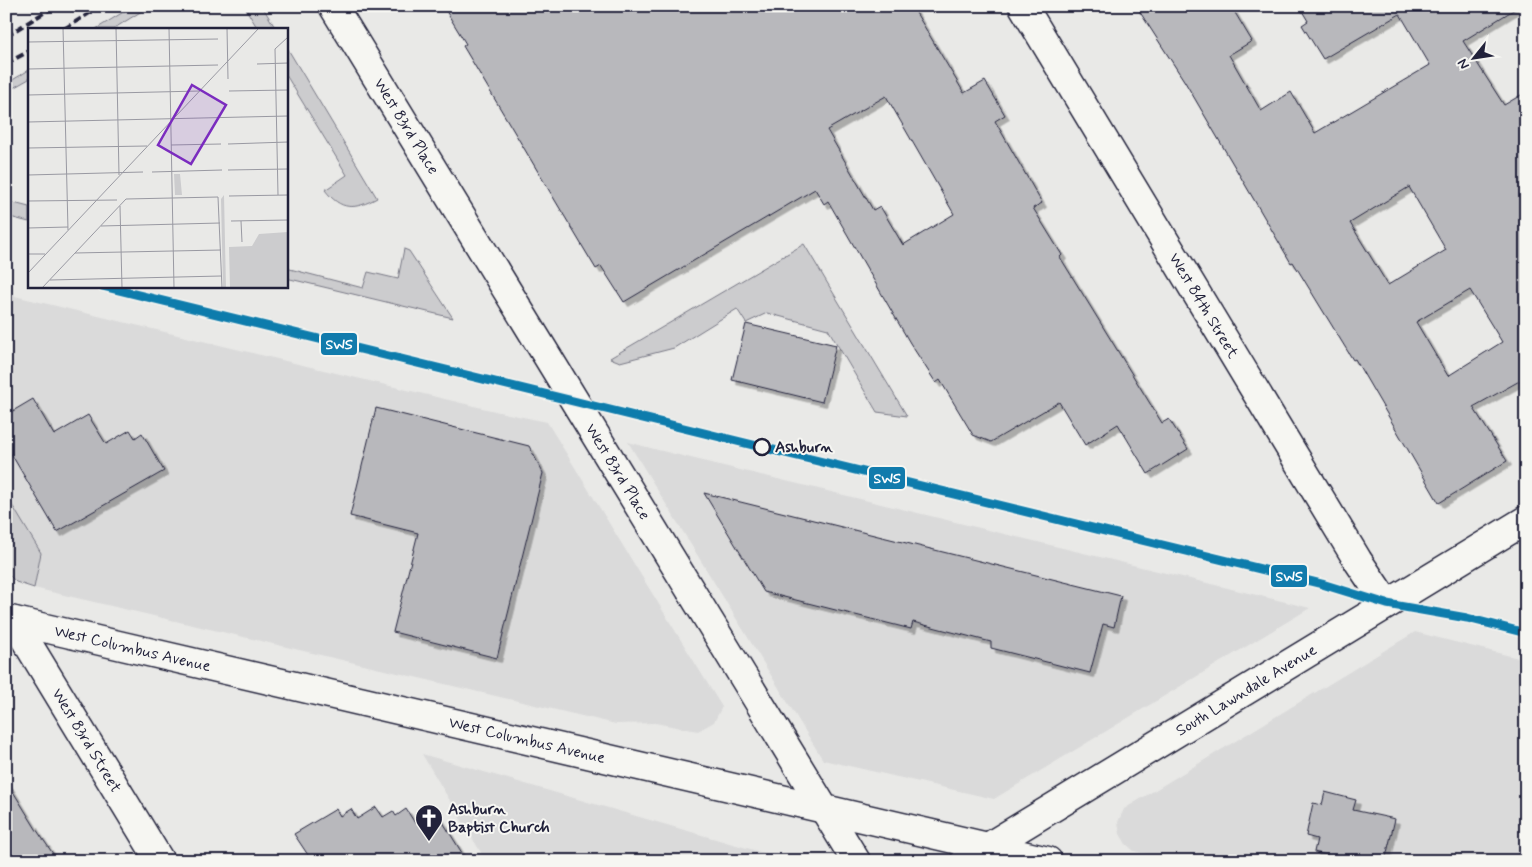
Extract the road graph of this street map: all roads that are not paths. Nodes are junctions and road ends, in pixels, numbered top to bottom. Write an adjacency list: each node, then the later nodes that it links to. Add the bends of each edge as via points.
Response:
1 (333, 6): 6 (street, West 83rd Place)
2 (1023, 6): 4 (street, West 84th Street)
3 (1526, 520): 4 (street, South Lawndale Avenue)
4 (1387, 604): 7 (street, South Lawndale Avenue)
5 (10, 620): 6 (street, West Columbus Avenue); 8 (street, West 83rd Street)
6 (824, 808): 7 (street, West Columbus Avenue); 9 (street, West 83rd Place)
7 (989, 846): 10 (street, South Lawndale Avenue); 11 (street, West Columbus Avenue)
8 (160, 861)
9 (856, 861)
10 (965, 861)
11 (1048, 861)

